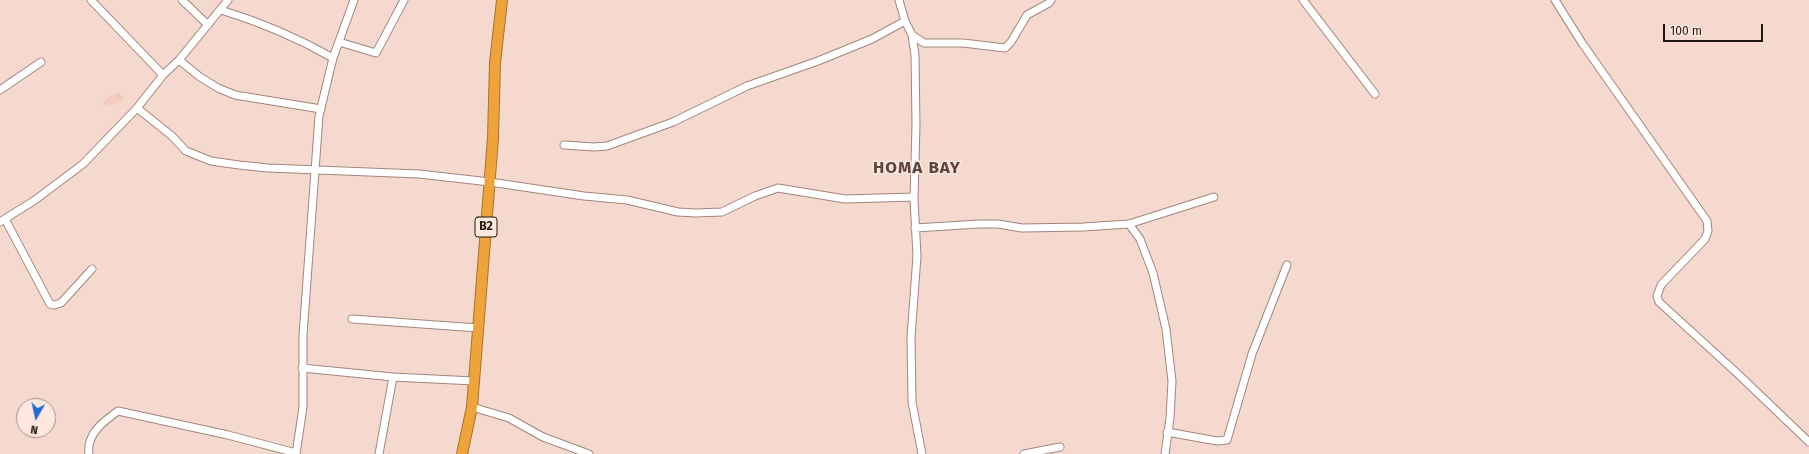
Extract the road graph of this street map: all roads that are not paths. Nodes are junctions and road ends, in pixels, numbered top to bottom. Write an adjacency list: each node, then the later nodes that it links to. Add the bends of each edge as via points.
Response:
1 (91, 0): 19 (street)
2 (182, 0): 13 (street)
3 (228, 0): 11 (street)
4 (354, 0): 15 (street)
5 (404, 0): 15 (street, via 376,53)
6 (502, 0): 26 (highway, B2, via 495,63)
7 (898, 0): 12 (street)
8 (1051, 0): 14 (street, via 1050,3 1027,15 1005,48 963,43 924,43)
9 (1303, 0): 21 (street)
10 (1555, 0): 41 (street, via 1586,49 1707,221 1708,231 1705,239 1661,285 1657,296 1659,302)
11 (221, 10): 13 (street); 16 (street, via 246,17 311,45)
12 (905, 21): 14 (street); 24 (street, via 872,39 747,86 687,117 660,127 607,146)
13 (208, 25): 17 (street)
14 (912, 36): 28 (street, via 916,86)
15 (339, 42): 16 (street)
16 (333, 58): 23 (street)
17 (178, 60): 19 (street); 23 (street, via 200,77 235,95)
18 (41, 62): 20 (street)
19 (163, 75): 22 (street)
20 (0, 90)
21 (1374, 94)
22 (137, 108): 25 (street, via 172,136 186,151 211,161 268,168); 29 (street, via 83,164 36,200)
23 (321, 109): 25 (street)
24 (564, 145)
25 (315, 170): 26 (street, via 419,174); 36 (street)
26 (490, 182): 28 (street, via 627,200 678,212 696,213 722,212 778,188 845,199); 35 (highway, B2)
27 (1214, 197): 30 (street)
28 (914, 199): 31 (street)
29 (3, 220): 33 (street, via 50,304 61,303)
30 (1129, 224): 31 (street, via 1022,228 979,224); 40 (street, via 1140,240 1153,273 1166,329 1172,381)
31 (915, 228): 48 (street, via 917,256 912,337 912,395)
32 (1287, 265): 40 (street, via 1252,354 1227,440 1217,441)
33 (92, 269)
34 (352, 319): 35 (street)
35 (478, 328): 38 (highway, B2)
36 (302, 368): 37 (street); 43 (street, via 303,407)
37 (393, 377): 38 (street); 45 (street)
38 (474, 381): 39 (highway, B2)
39 (472, 407): 46 (highway, B2); 47 (street, via 509,418 543,437)
40 (1168, 432): 50 (street)
41 (1809, 442)
42 (1060, 447): 49 (street)
43 (296, 453): 44 (street, via 118,411 94,432)
44 (89, 454)
45 (379, 454)
46 (462, 454)
47 (589, 454)
48 (922, 454)
49 (1024, 454)
50 (1165, 454)

